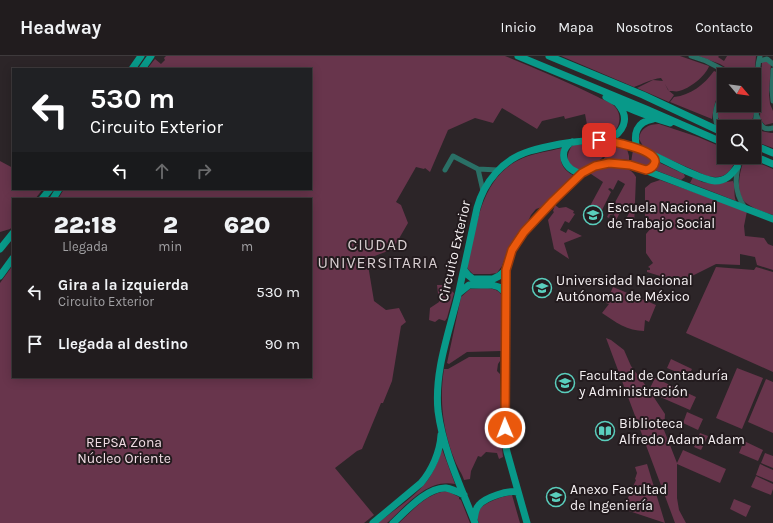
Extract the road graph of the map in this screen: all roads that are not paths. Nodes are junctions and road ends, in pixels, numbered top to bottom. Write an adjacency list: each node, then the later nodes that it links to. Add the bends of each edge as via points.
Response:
1 (141, 56): 8 (street)
2 (151, 56): 9 (street)
3 (518, 56): 12 (street)
4 (549, 56): 22 (street)
5 (691, 56): 10 (street)
6 (759, 59): 7 (street, via 767,59)
7 (773, 64)
8 (133, 68)
9 (143, 68)
10 (720, 68)
11 (773, 70): 13 (street)
12 (589, 86): 14 (street); 23 (street)
13 (773, 101)
14 (618, 104): 18 (street); 25 (street, via 624,115 623,126 620,132)
15 (717, 104): 20 (street)
16 (757, 112): 17 (street)
17 (757, 116): 19 (street); 21 (street, via 763,128)
18 (655, 119): 23 (street); 27 (street, via 644,122 637,130)
19 (756, 120)
20 (717, 125)
21 (773, 128)
22 (717, 129)
23 (693, 130): 24 (street)
24 (717, 140)
25 (607, 141): 26 (street, Circuito Exterior); 27 (street, Circuito Exterior)
26 (573, 142): 37 (street, Circuito Exterior, via 530,151); 40 (street, via 565,150 564,160 571,170)
27 (637, 149): 30 (street, Circuito Exterior)
28 (761, 149): 29 (street)
29 (773, 153)
30 (652, 155): 38 (street, via 655,158 654,164); 39 (street, Circuito Exterior)
31 (761, 159): 33 (street)
32 (738, 164): 34 (street, Circuito Exterior)
33 (773, 164)
34 (737, 167): 39 (street, Circuito Exterior, via 731,176 715,181); 45 (street, Circuito Exterior, via 738,194)
35 (478, 169): 36 (street, via 453,156); 37 (street); 43 (street)
36 (445, 170)
37 (498, 170): 43 (street, Circuito Exterior)
38 (646, 170): 40 (street, via 609,163 595,166); 41 (street)
39 (688, 172): 41 (street, via 687,182)
40 (582, 173): 51 (street, via 524,232 512,250)
41 (682, 185): 45 (street)
42 (49, 190): 44 (street)
43 (483, 191): 50 (street, Circuito Exterior)
44 (43, 198)
45 (746, 209): 46 (street)
46 (773, 219)
47 (12, 234): 48 (street)
48 (0, 249)
49 (12, 259): 52 (street)
50 (464, 270): 51 (street, via 473,278 493,279); 54 (street, Circuito Exterior)
51 (506, 270): 53 (street)
52 (0, 276)
53 (506, 292): 54 (street, via 492,285 468,285); 56 (street, via 505,442)
54 (459, 293): 55 (street, Circuito Exterior, via 438,389)
55 (441, 429): 57 (street, Circuito Exterior); 59 (street, via 441,442 427,476)
56 (518, 492): 58 (street, via 504,492 483,501 477,507); 61 (street)
57 (464, 495): 58 (street, Circuito Exterior); 60 (street, via 440,488 422,497)
58 (474, 522)
59 (373, 523)
60 (393, 523)
61 (528, 523)

